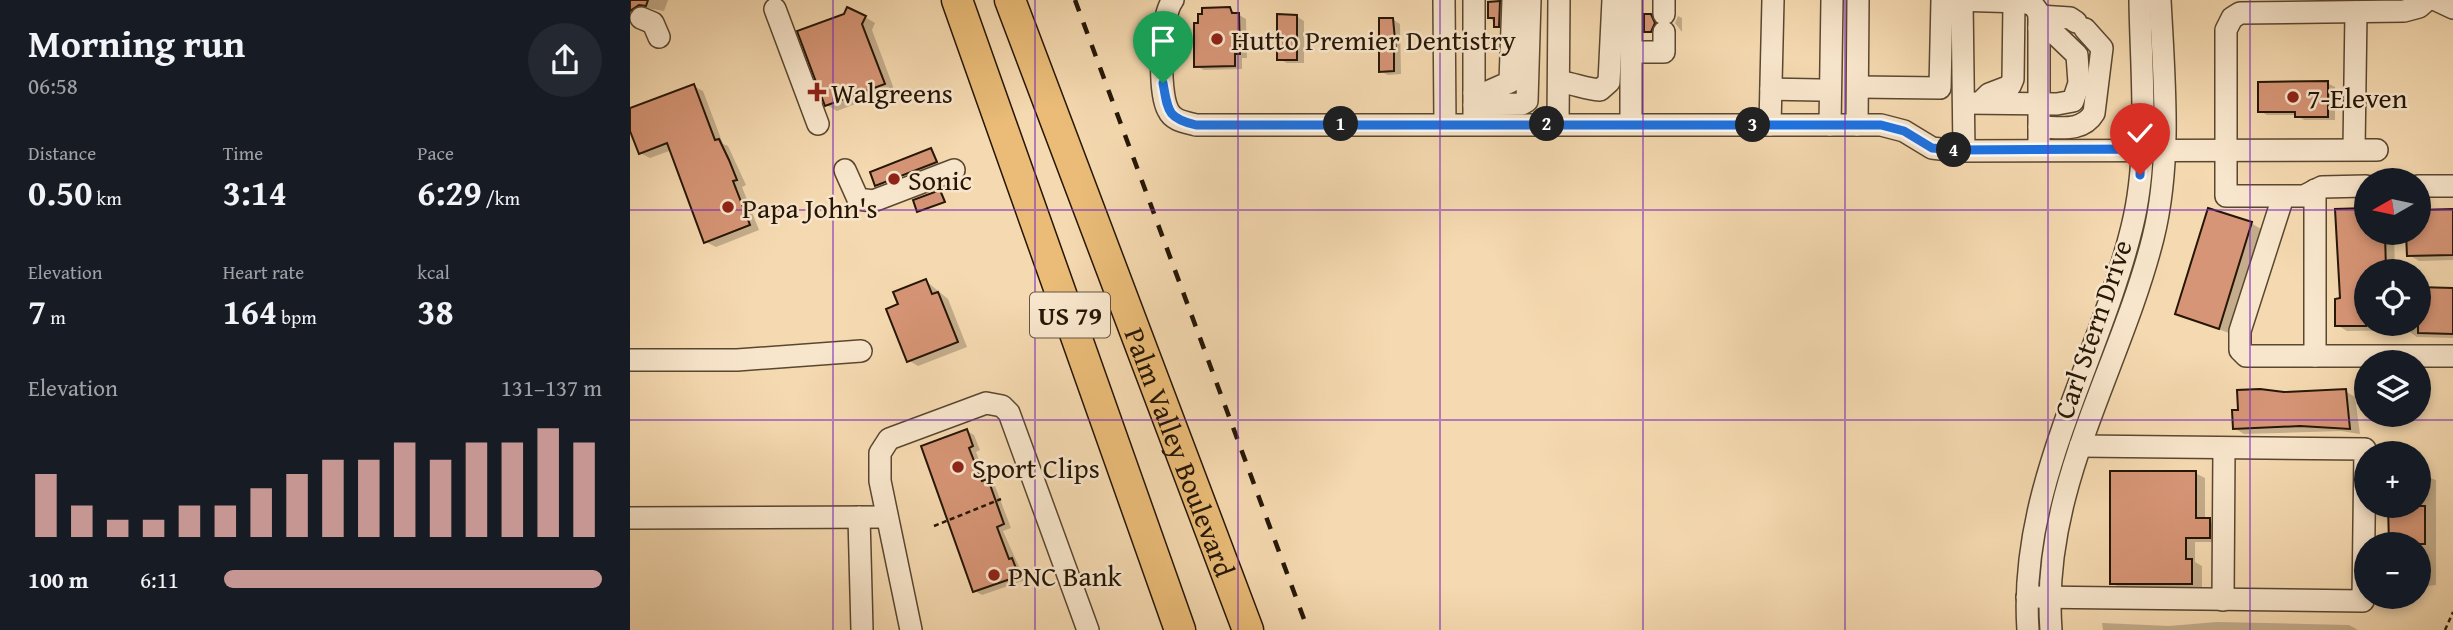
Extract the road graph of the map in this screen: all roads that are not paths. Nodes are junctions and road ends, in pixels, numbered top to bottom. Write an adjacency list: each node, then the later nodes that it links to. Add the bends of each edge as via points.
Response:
1 (957, 0): 73 (highway, Palm Valley Boulevard / US 79)
2 (1010, 0): 74 (highway, Palm Valley Boulevard / US 79)
3 (1173, 0): 37 (street, via 1164,21 1163,83 1167,110 1176,120 1196,125)
4 (1444, 0): 37 (street)
5 (1474, 0): 35 (street)
6 (1513, 0): 35 (street, via 1510,82)
7 (1530, 0): 35 (street, via 1527,102)
8 (1559, 0): 29 (street)
9 (1613, 0): 29 (street, via 1609,82 1600,90)
10 (1631, 0): 28 (street)
11 (1773, 0): 31 (street)
12 (1832, 0): 41 (street)
13 (1858, 0): 30 (street)
14 (1962, 0): 19 (street); 20 (street); 33 (street)
15 (2140, 0): 44 (street, Carl Stern Drive)
16 (2160, 0): 45 (street, Carl Stern Drive)
17 (2427, 0): 23 (street, via 2404,11)
18 (2435, 0): 21 (street)
19 (2014, 2): 26 (street, via 2033,5); 33 (street, via 2013,79 2010,86)
20 (1945, 3): 30 (street, via 1940,88)
21 (2453, 8)
22 (775, 9): 36 (street)
23 (2356, 12): 46 (street, via 2240,13 2232,18 2226,30); 47 (street)
24 (1664, 15): 28 (street, via 1664,52)
25 (641, 18): 27 (street, via 653,23)
26 (2039, 22): 34 (street); 34 (street, via 2077,55 2079,83 2073,101); 43 (street, via 2070,18 2102,48 2094,113 2088,122)
27 (659, 37)
28 (1632, 52): 39 (street)
29 (1565, 83): 38 (street)
30 (1862, 87): 42 (street)
31 (1771, 89): 32 (street); 40 (street)
32 (1819, 90)
33 (1973, 103): 34 (street); 48 (street)
34 (2039, 103): 43 (street)
35 (1477, 104): 37 (street); 38 (street)
36 (818, 124)
37 (1445, 124)
38 (1558, 124): 39 (street)
39 (1631, 124): 40 (street)
40 (1770, 125): 41 (street)
41 (1830, 125): 42 (street)
42 (1857, 125): 48 (street, via 1891,126 1932,148)
43 (2039, 127): 49 (street)
44 (2141, 149): 45 (street); 49 (street); 67 (street, Carl Stern Drive, via 2137,203 2126,250 2043,486)
45 (2164, 149): 46 (street); 62 (street, Carl Stern Drive, via 2160,203 2147,258)
46 (2226, 149): 47 (street); 57 (street, via 2226,196)
47 (2354, 149): 50 (street)
48 (1964, 150): 49 (street)
49 (2039, 150)
50 (2377, 150)
51 (845, 170): 52 (street, via 858,199 873,201)
52 (954, 170)
53 (2354, 186): 56 (street)
54 (2431, 186): 55 (street)
55 (2453, 186)
56 (2315, 190): 57 (street, via 2304,196); 59 (street)
57 (2283, 197): 59 (street, via 2238,342 2246,356)
58 (861, 351): 61 (street, via 737,360)
59 (2315, 356): 60 (street)
60 (2453, 356)
61 (630, 360)
62 (2080, 446): 63 (street); 68 (street, Carl Stern Drive, via 2056,529)
63 (2224, 449): 69 (street); 69 (street, via 2365,449 2365,463 2363,601)
64 (859, 517): 65 (street); 66 (street); 70 (street)
65 (887, 517): 71 (street); 72 (street, via 878,465 889,439 968,408 986,403 1002,406 1009,413)
66 (630, 518)
67 (2027, 597): 68 (street); 75 (street, Carl Stern Drive)
68 (2050, 598): 69 (street); 76 (street, Carl Stern Drive)
69 (2223, 600)
70 (862, 630)
71 (911, 630)
72 (1088, 630)
73 (1180, 630)
74 (1248, 630)
75 (2028, 630)
76 (2051, 630)

